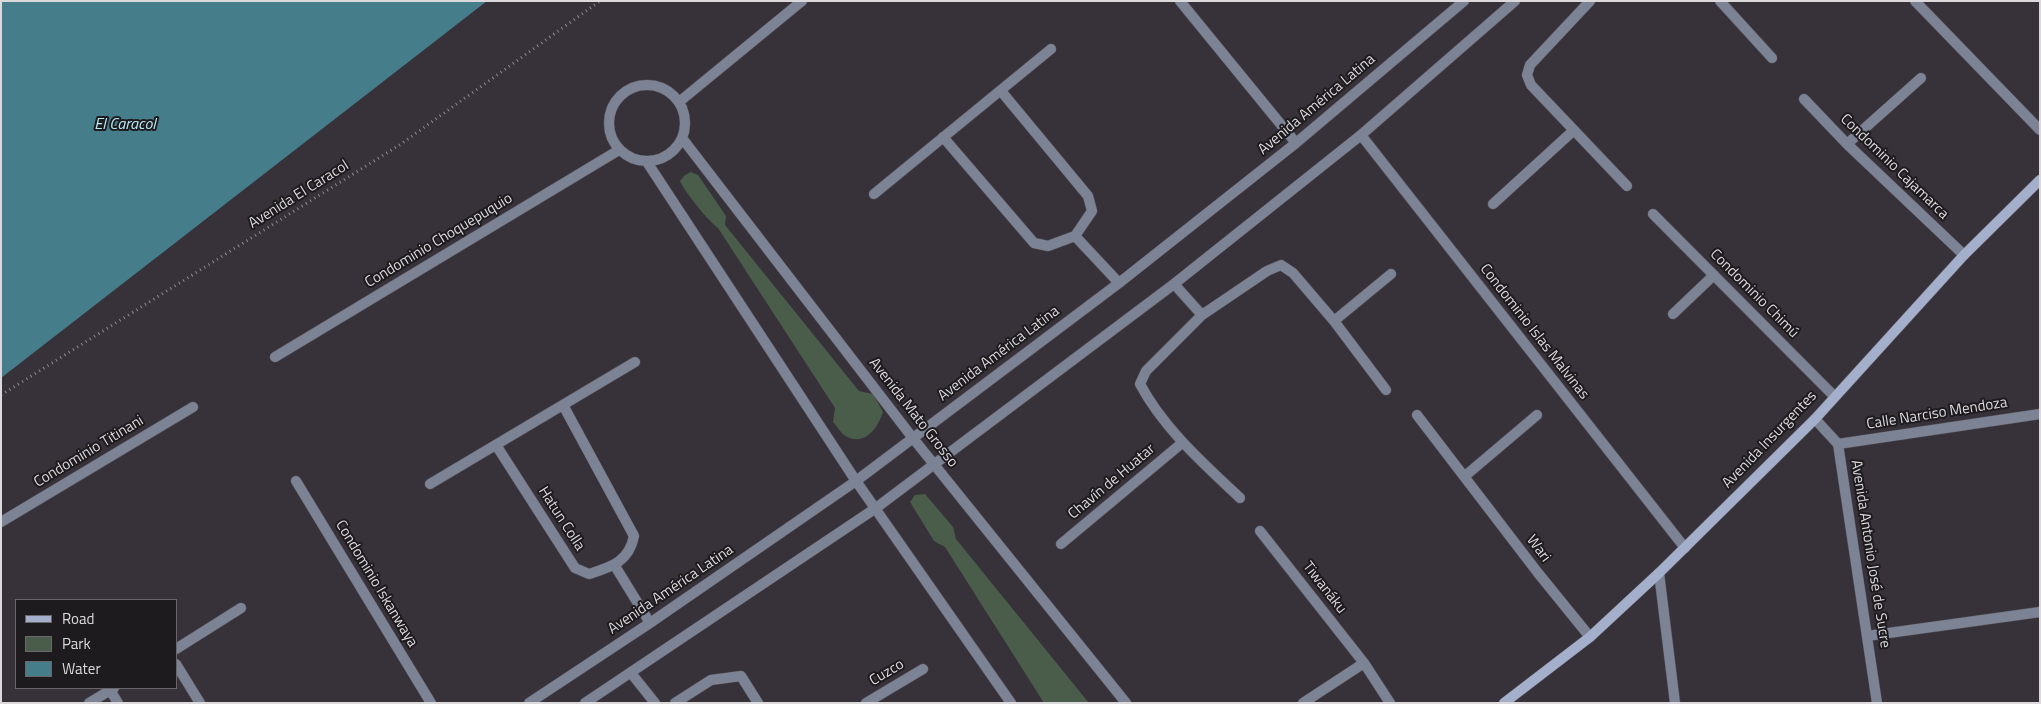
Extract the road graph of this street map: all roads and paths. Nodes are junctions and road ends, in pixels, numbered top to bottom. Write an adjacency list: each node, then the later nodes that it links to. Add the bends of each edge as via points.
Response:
1 (600, 1): 41 (path, Avenida El Caracol, via 401,144)
2 (802, 1): 14 (street)
3 (1180, 1): 20 (street)
4 (1464, 1): 20 (street, Avenida América Latina)
5 (1515, 1): 17 (street)
6 (1720, 1): 10 (street)
7 (1915, 1): 15 (street)
8 (1586, 2): 16 (street, via 1530,65 1527,75 1531,85)
9 (1051, 49): 12 (street)
10 (1772, 58)
11 (1921, 78): 21 (street)
12 (1001, 91): 18 (street); 29 (street, via 1088,196 1092,211)
13 (1804, 99): 21 (street, Condominio Cajamarca)
14 (679, 102): 19 (street, via 685,120); 22 (street, via 666,90 648,85 631,89 616,100 609,117 610,134)
15 (2040, 130)
16 (1573, 131): 25 (street); 27 (street)
17 (1360, 134): 34 (street); 63 (street, Condominio Islas Malvinas)
18 (943, 137): 26 (street); 29 (street, via 1034,243 1048,246)
19 (682, 138): 23 (street, via 668,155); 49 (street, Avenida Mato Grosso)
20 (1296, 143): 33 (street, Avenida América Latina)
21 (1847, 144): 30 (street, Condominio Cajamarca)
22 (619, 150): 23 (street, via 632,159); 38 (street, Condominio Choquepuquio)
23 (647, 162): 56 (street)
24 (2040, 180): 30 (main road, Avenida Insurgentes)
25 (1627, 186)
26 (874, 194)
27 (1493, 204)
28 (1653, 214): 32 (street, Condominio Chimú)
29 (1075, 236): 33 (street)
30 (1964, 256): 42 (main road, Avenida Insurgentes)
31 (1391, 274): 37 (street)
32 (1714, 275): 35 (street); 42 (street, Condominio Chimú)
33 (1119, 283): 49 (street, Avenida América Latina)
34 (1174, 284): 36 (street); 53 (street)
35 (1674, 314)
36 (1202, 315): 37 (street, via 1281,265); 50 (street, via 1146,371 1140,384)
37 (1334, 321): 40 (street)
38 (275, 357)
39 (635, 362): 43 (street)
40 (1386, 390)
41 (1, 395)
42 (1834, 396): 48 (main road, Avenida Insurgentes)
43 (563, 405): 52 (street); 64 (street, via 634,536 632,548)
44 (193, 407): 60 (street, Condominio Titinani)
45 (2040, 414): 51 (street, Calle Narciso Mendoza)
46 (1417, 415): 54 (street, Wari)
47 (1537, 415): 54 (street)
48 (1815, 418): 51 (street, Avenida Antonio José de Sucre); 63 (main road, Avenida Insurgentes)
49 (912, 437): 53 (street, Avenida Mato Grosso); 56 (street, Avenida América Latina)
50 (1182, 443): 58 (street); 62 (street, Chavín de Huatar)
51 (1838, 444): 69 (street, Avenida Antonio José de Sucre)
52 (496, 446): 57 (street); 64 (street, Hatun Colla, via 575,568 588,574)
53 (934, 464): 59 (street); 88 (street, Avenida Mato Grosso)
54 (1465, 476): 70 (street, Wari)
55 (296, 481): 80 (street, Condominio Iskanwaya)
56 (856, 481): 59 (street); 68 (street, Avenida América Latina)
57 (430, 484)
58 (1240, 498)
59 (876, 508): 75 (street); 87 (street)
60 (1, 522)
61 (1260, 531): 72 (street, Tiwanáku)
62 (1061, 544)
63 (1685, 548): 65 (main road, Avenida Insurgentes)
64 (615, 566): 68 (street)
65 (1659, 573): 70 (main road, Avenida Insurgentes); 92 (street)
66 (241, 608): 71 (street)
67 (2040, 612): 69 (street)
68 (650, 624): 81 (street, Avenida América Latina)
69 (1867, 636): 93 (street, Avenida Antonio José de Sucre)
70 (1590, 637): 91 (main road, Avenida Insurgentes)
71 (178, 648)
72 (1364, 663): 89 (street); 90 (street, Tiwanáku)
73 (178, 667): 79 (street)
74 (923, 668): 86 (street, Cuzco)
75 (631, 673): 82 (street); 83 (street)
76 (112, 689): 77 (street); 78 (street)
77 (89, 703)
78 (118, 703)
79 (200, 703)
80 (430, 703)
81 (529, 703)
82 (585, 703)
83 (655, 703)
84 (675, 703): 85 (street, via 711,680 741,676)
85 (758, 703)
86 (866, 703)
87 (1011, 703)
88 (1126, 703)
89 (1303, 703)
90 (1390, 703)
91 (1504, 703)
92 (1675, 703)
93 (1877, 703)

